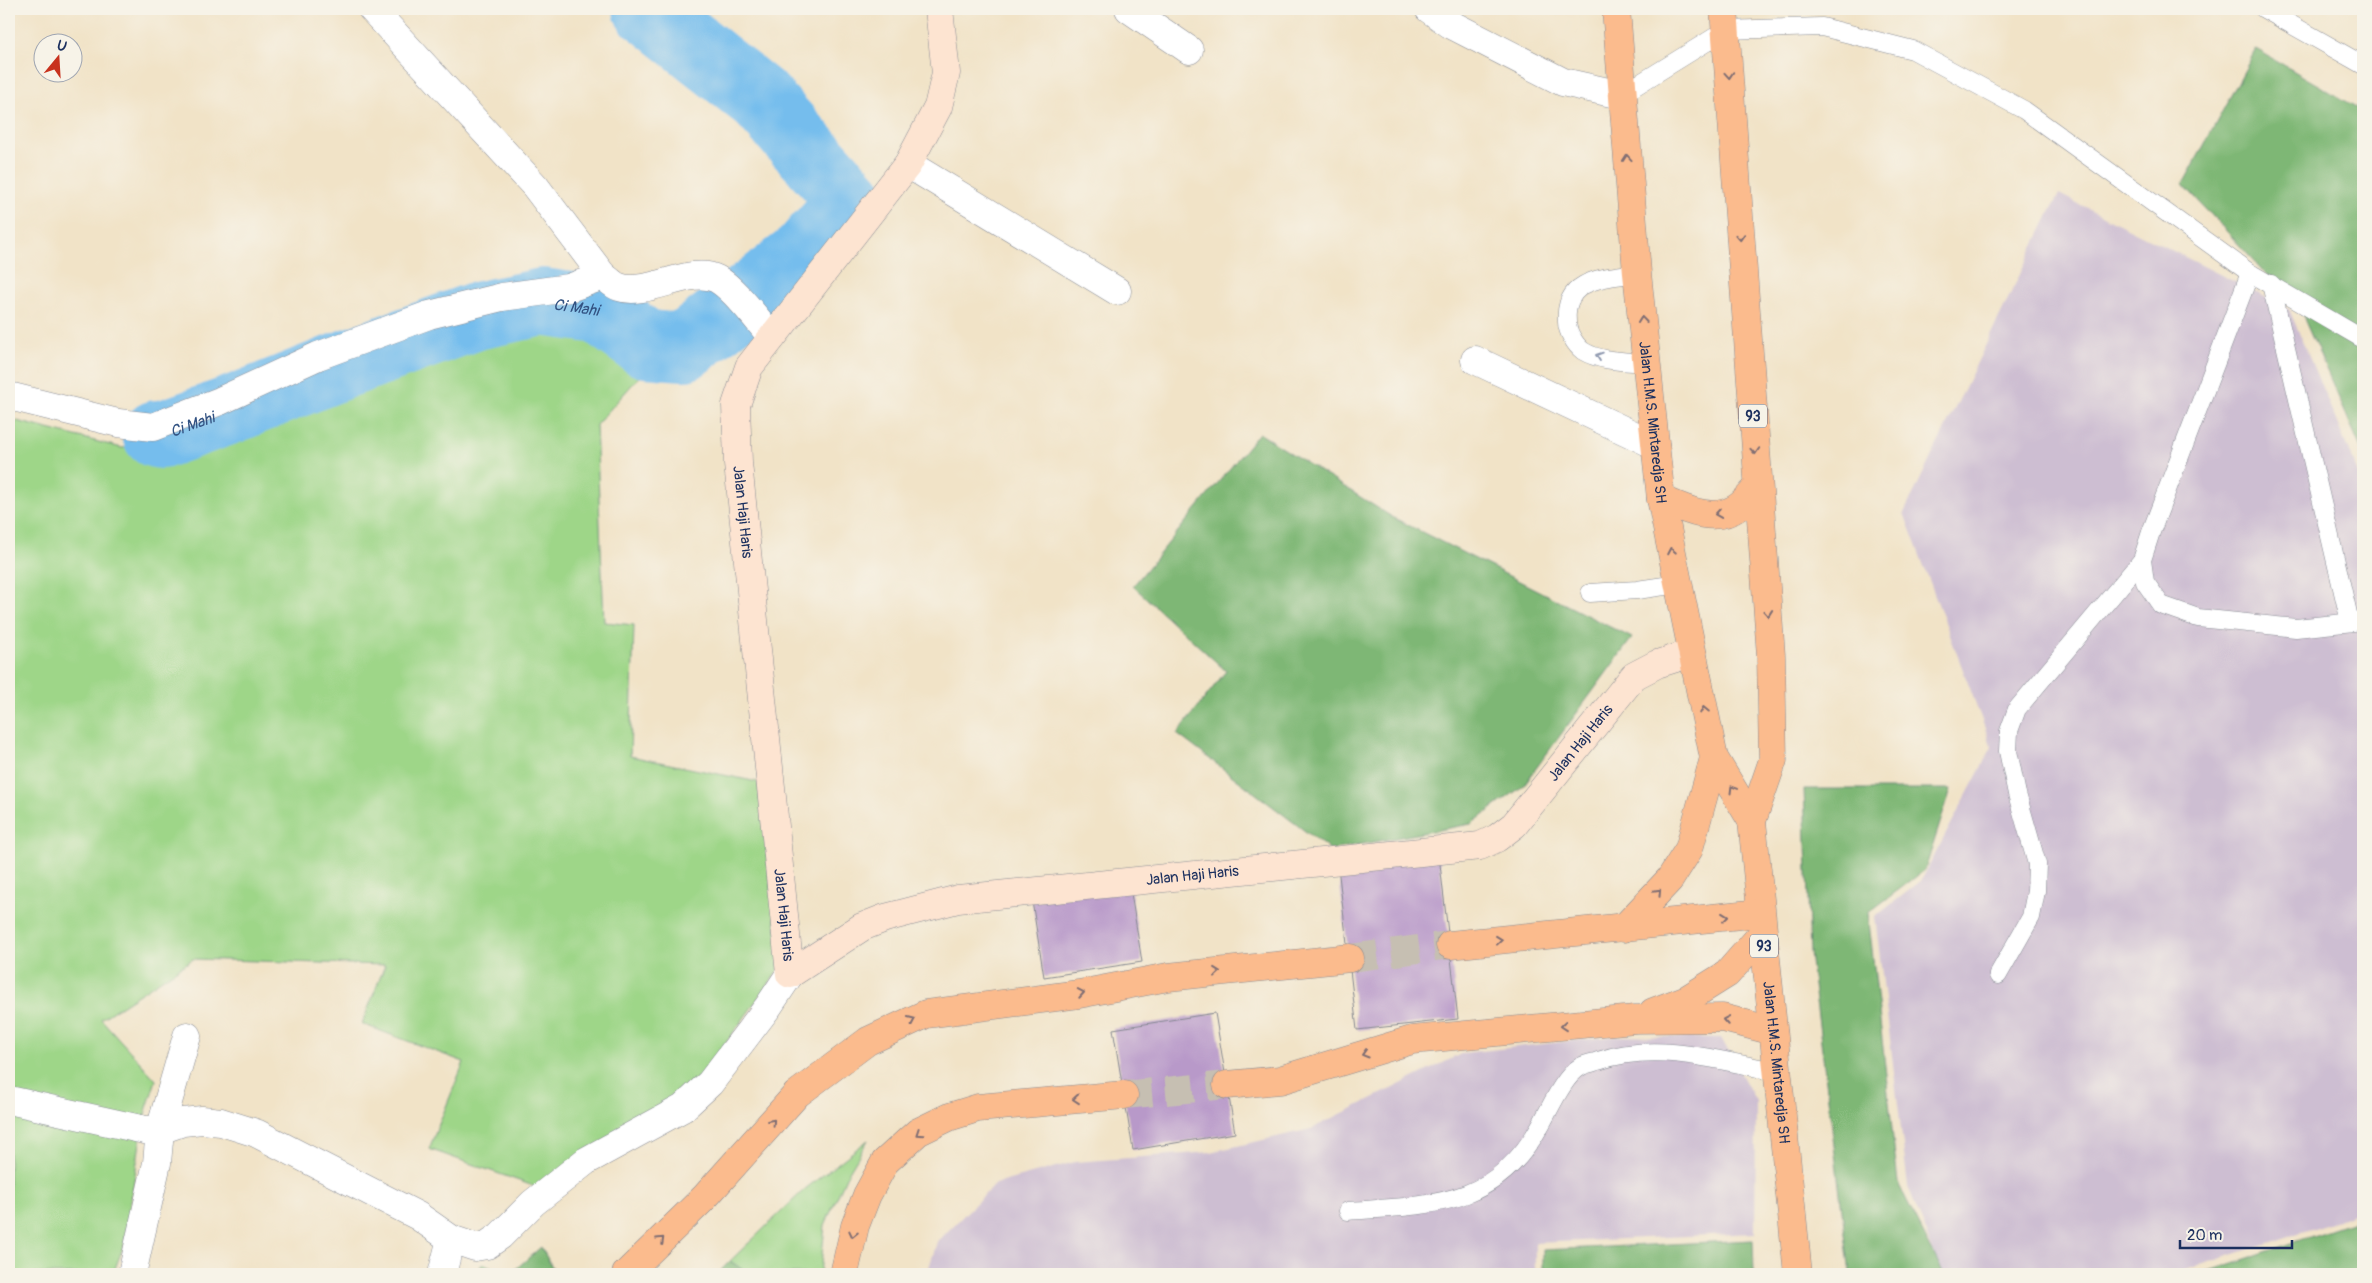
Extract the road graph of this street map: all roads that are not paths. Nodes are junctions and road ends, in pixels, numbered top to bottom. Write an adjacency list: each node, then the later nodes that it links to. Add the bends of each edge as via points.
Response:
1 (372, 9): 14 (street, via 535,186)
2 (939, 9): 11 (street, Jalan Haji Haris, via 946,73 938,107)
3 (1129, 9): 8 (street)
4 (1429, 9): 10 (street, via 1450,24 1563,82)
5 (1616, 9): 10 (main road, Jalan H.M.S. Mintaredja SH / 93)
6 (2264, 9): 9 (lane)
7 (1725, 20): 10 (lane); 13 (lane, via 1822,27 1913,50 2024,110); 23 (main road, Jalan H.M.S. Mintaredja SH / 93, one-way to 23)
8 (1188, 50)
9 (2363, 65)
10 (1621, 95): 12 (main road, Jalan H.M.S. Mintaredja SH / 93, one-way to 10)
11 (908, 164): 16 (street); 17 (street, Jalan Haji Haris)
12 (1637, 273): 20 (main road, Jalan H.M.S. Mintaredja SH / 93, one-way to 12); 20 (lane, one-way to 12, via 1607,359 1582,350 1567,330 1566,309 1574,290 1597,279)
13 (2250, 273): 15 (lane); 25 (lane)
14 (603, 276): 17 (street, via 618,286 637,289 700,276 712,277 725,285); 21 (street, via 569,288 502,297 429,315 318,356 220,401 153,427 118,423)
15 (2271, 284): 18 (lane); 28 (lane)
16 (1117, 291)
17 (764, 327): 36 (street, Jalan Haji Haris, via 736,405 738,453)
18 (2363, 339)
19 (1475, 360): 22 (street)
20 (1647, 363): 22 (main road, Jalan H.M.S. Mintaredja SH / 93)
21 (9, 396)
22 (1655, 445): 24 (main road, Jalan H.M.S. Mintaredja SH / 93)
23 (1757, 488): 24 (main road, one-way to 24, via 1738,507 1710,515 1690,512); 31 (main road, Jalan H.M.S. Mintaredja SH / 93, one-way to 31, via 1771,656 1773,760)
24 (1661, 499): 26 (main road, Jalan H.M.S. Mintaredja SH / 93, one-way to 24)
25 (2142, 560): 28 (lane, via 2145,582 2161,605 2198,618 2296,628); 37 (lane, via 2017,709 2009,730 2010,760 2036,864 2036,891 2031,917)
26 (1678, 584): 27 (lane); 29 (main road, Jalan H.M.S. Mintaredja SH / 93)
27 (1590, 593)
28 (2357, 622)
29 (1692, 653): 30 (main road, Jalan H.M.S. Mintaredja SH / 93, one-way to 29); 36 (street, Jalan Haji Haris, via 1657,664 1634,676 1514,825 1480,846 958,899 862,927)
30 (1714, 758): 31 (main road, Jalan H.M.S. Mintaredja SH / 93, one-way to 30); 33 (main road, one-way to 30, via 1670,879 1689,849)
31 (1752, 820): 32 (main road, Jalan H.M.S. Mintaredja SH / 93)
32 (1762, 923): 33 (main road, one-way to 32); 38 (main road, via 1727,974 1687,1000); 39 (main road, Jalan H.M.S. Mintaredja SH / 93)
33 (1624, 928): 34 (main road, one-way to 33)
34 (1450, 945)
35 (1350, 958): 50 (main road, one-way to 35, via 704,1197 796,1094 868,1041 926,1014 1079,994 1168,977)
36 (790, 974): 47 (street, via 710,1083 683,1108 586,1161 487,1245 475,1247)
37 (1998, 976)
38 (1635, 1019): 39 (main road, one-way to 38, via 1723,1018); 42 (main road, one-way to 42, via 1412,1040 1280,1080)
39 (1773, 1031): 41 (main road, Jalan H.M.S. Mintaredja SH / 93)
40 (187, 1036): 45 (street)
41 (1777, 1072): 46 (lane, via 1700,1056 1660,1052 1619,1054 1580,1067 1556,1094 1525,1151 1505,1172 1478,1191 1433,1204); 52 (main road, Jalan H.M.S. Mintaredja SH / 93)
42 (1227, 1085)
43 (1124, 1095): 51 (main road, one-way to 51, via 978,1108 918,1132 885,1162 867,1195 855,1226)
44 (9, 1100): 45 (street, via 110,1124)
45 (160, 1130): 47 (street, via 202,1120 221,1122 256,1133 418,1216); 48 (street, via 157,1163)
46 (1348, 1211)
47 (451, 1238): 49 (street)
48 (132, 1274)
49 (442, 1274)
50 (626, 1274)
51 (844, 1274)
52 (1798, 1274)

